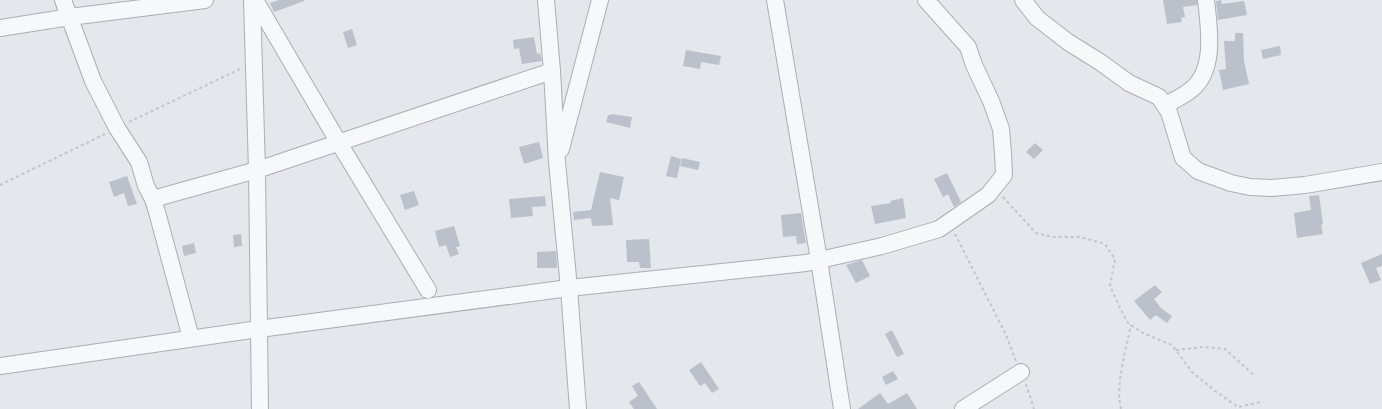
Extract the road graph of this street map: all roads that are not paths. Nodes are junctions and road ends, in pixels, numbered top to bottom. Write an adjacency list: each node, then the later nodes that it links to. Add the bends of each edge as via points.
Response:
1 (206, 0): 10 (street)
2 (252, 0): 18 (street)
3 (255, 0): 16 (street)
4 (546, 0): 14 (street)
5 (600, 0): 17 (street)
6 (775, 0): 21 (street)
7 (926, 0): 21 (street, via 968,47 1001,129 1004,175 988,195 939,229 882,246)
8 (1023, 0): 15 (street, via 1037,18 1068,42 1129,83 1159,97)
9 (1206, 0): 15 (street, via 1209,30 1208,63 1202,77 1193,88)
10 (69, 6): 11 (street); 20 (street, via 93,81 117,128 139,162)
11 (23, 25): 12 (street); 13 (street)
12 (0, 28)
13 (0, 36)
14 (552, 71): 16 (street); 17 (street)
15 (1165, 105): 19 (street, via 1182,158 1198,171 1217,178 1250,187 1272,188)
16 (339, 142): 18 (street); 23 (street)
17 (557, 162): 22 (street)
18 (257, 170): 20 (street); 24 (street)
19 (1382, 172)
20 (153, 199): 25 (street)
21 (819, 260): 22 (street); 30 (street)
22 (569, 288): 24 (street); 29 (street)
23 (428, 290)
24 (259, 329): 25 (street); 28 (street)
25 (191, 338): 26 (street)
26 (0, 366)
27 (1021, 372): 31 (street)
28 (260, 409)
29 (578, 409)
30 (842, 409)
31 (963, 409)

